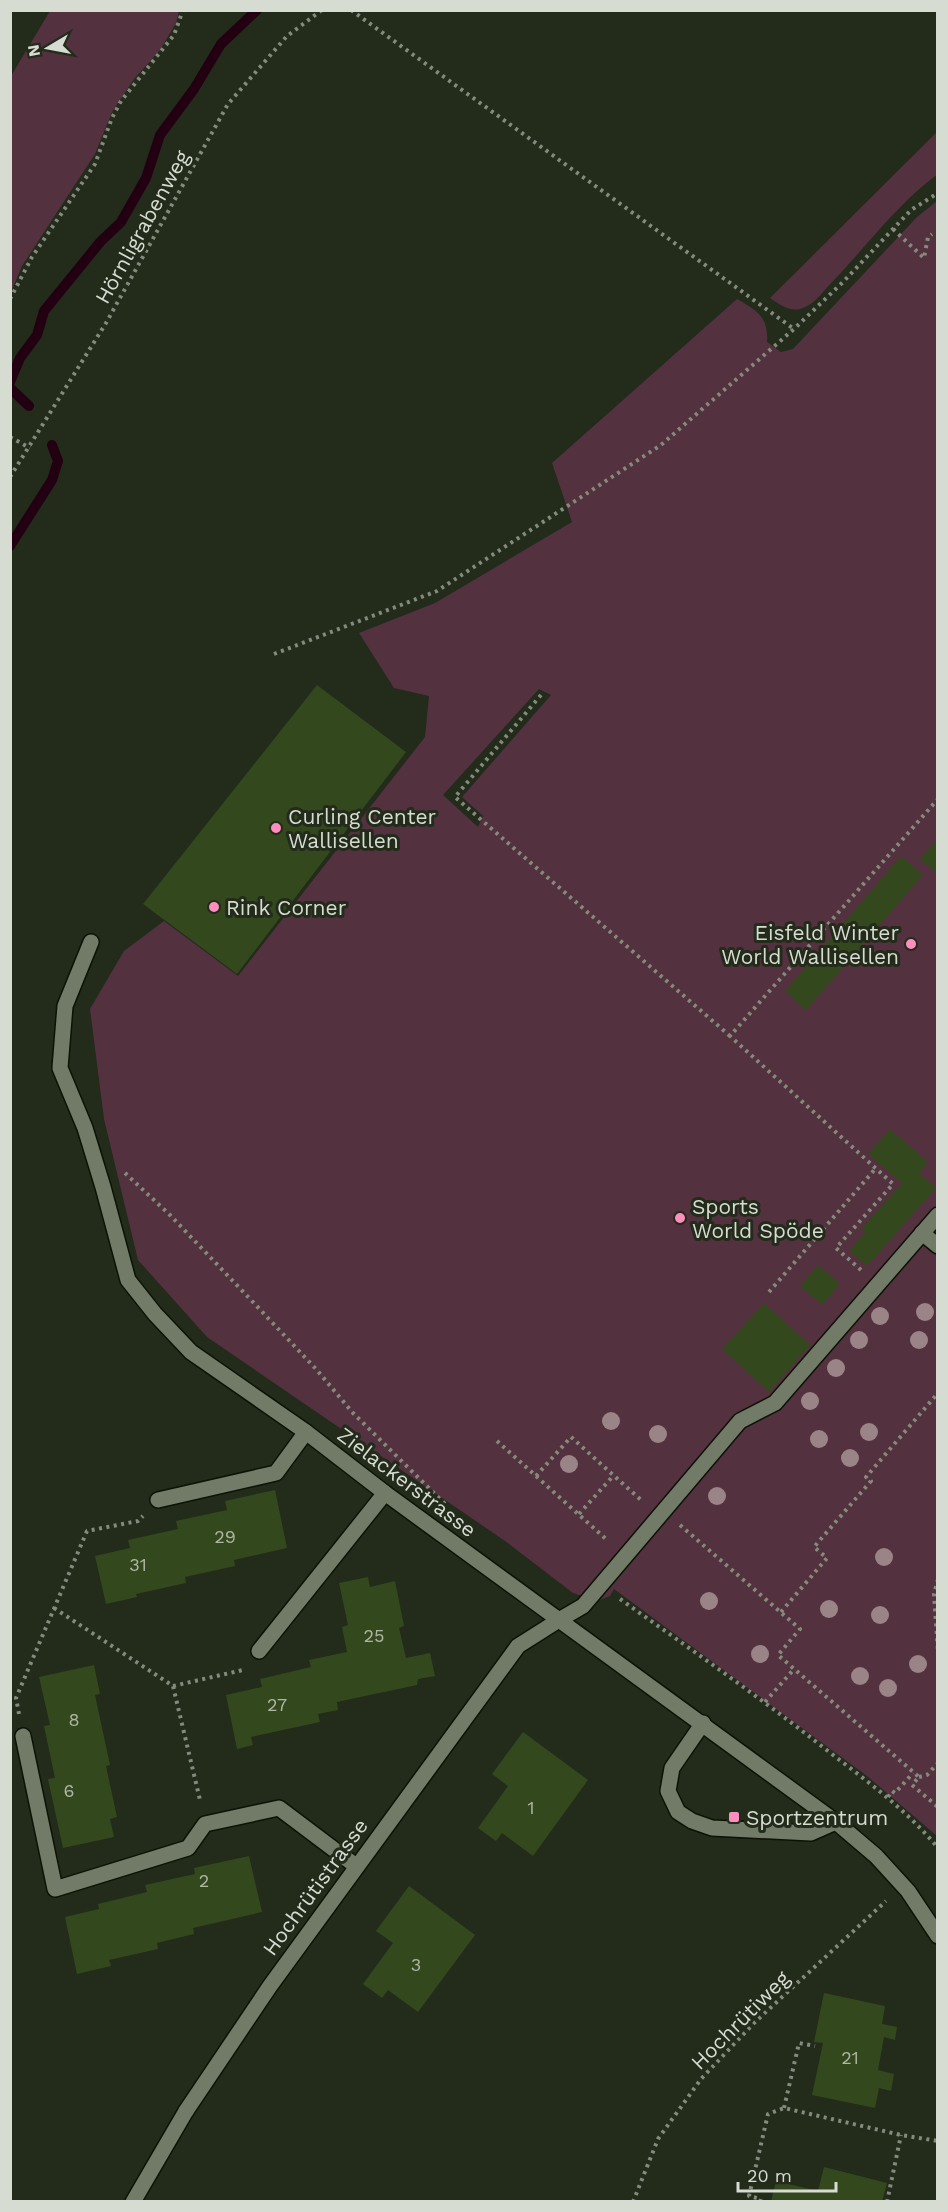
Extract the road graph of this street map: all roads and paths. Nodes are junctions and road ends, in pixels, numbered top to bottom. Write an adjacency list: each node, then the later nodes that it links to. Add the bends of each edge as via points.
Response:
1 (183, 10): 7 (path, via 174,35 121,101 95,164 32,257)
2 (322, 10): 10 (path, Hörnligrabenweg, via 287,36 228,104 106,323)
3 (351, 10): 8 (path)
4 (938, 193): 5 (path, via 911,210)
5 (893, 229): 6 (path, via 924,258); 8 (path)
6 (932, 234)
7 (10, 299)
8 (794, 329): 12 (path, via 661,445 437,591)
9 (10, 437): 10 (path)
10 (30, 448): 11 (path, Hörnligrabenweg)
11 (10, 477)
12 (274, 654)
13 (541, 695): 16 (path, via 455,797)
14 (938, 799): 16 (path)
15 (91, 942): 25 (street, Zielackerstrasse, via 65,1006 60,1068 85,1128 128,1280 191,1352)
16 (730, 1036): 17 (path)
17 (876, 1168): 22 (path, via 893,1184 837,1248); 23 (path)
18 (122, 1170): 31 (path, via 170,1215 353,1413)
19 (938, 1215): 20 (street, Hochrütistrasse)
20 (921, 1233): 21 (street); 22 (street, Hochrütistrasse)
21 (938, 1246)
22 (877, 1285): 33 (street, Hochrütistrasse, via 775,1403 740,1421)
23 (769, 1292)
24 (938, 1394): 38 (path, via 866,1477 872,1481 814,1547 827,1558)
25 (306, 1432): 29 (street, Zielackerstrasse); 30 (street, via 276,1473)
26 (497, 1441): 27 (path)
27 (536, 1476): 28 (path, via 571,1437); 32 (path)
28 (614, 1476): 32 (path); 33 (path)
29 (385, 1493): 39 (street, Zielackerstrasse); 40 (street)
30 (158, 1500): 37 (path, via 138,1521 87,1531)
31 (446, 1505)
32 (579, 1514): 34 (path)
33 (662, 1514): 34 (street, Hochrütistrasse); 38 (path)
34 (625, 1556): 36 (street, Hochrütistrasse)
35 (938, 1579): 41 (path, via 934,1594)
36 (601, 1585): 39 (street, Hochrütistrasse, via 582,1606); 44 (path)
37 (54, 1608): 43 (path); 46 (path, via 16,1698)
38 (781, 1612): 42 (path, via 800,1629 778,1655)
39 (559, 1620): 45 (street, Zielackerstrasse); 55 (street, Hochrütistrasse, via 518,1646)
40 (259, 1651): 43 (path, via 248,1668)
41 (938, 1652)
42 (794, 1669): 44 (path); 48 (path)
43 (173, 1686): 53 (path)
44 (765, 1702): 50 (path)
45 (703, 1723): 52 (street, Zielackerstrasse); 52 (street, via 672,1768 668,1791 678,1812 712,1828 811,1833)
46 (23, 1736): 53 (street, via 55,1889 188,1848)
47 (938, 1763): 49 (path, via 927,1775)
48 (914, 1773): 49 (path); 50 (path)
49 (919, 1777): 51 (path, via 912,1785)
50 (888, 1797): 54 (path)
51 (938, 1807)
52 (836, 1822): 56 (street, Zielackerstrasse, via 876,1856)
53 (205, 1824): 55 (street, via 279,1808)
54 (938, 1848)
55 (356, 1866): 62 (street, Hochrütistrasse, via 186,2111)
56 (902, 1886): 57 (street, Zielackerstrasse); 63 (path, Hochrütiweg, via 754,2023 701,2079 658,2139)
57 (938, 1936)
58 (815, 2046): 59 (path, via 799,2043)
59 (783, 2108): 60 (path); 64 (path, via 768,2114 748,2196 761,2199)
60 (901, 2135): 61 (path); 65 (path)
61 (938, 2141)
62 (133, 2202)
63 (633, 2202)
64 (760, 2202)
65 (886, 2202)

